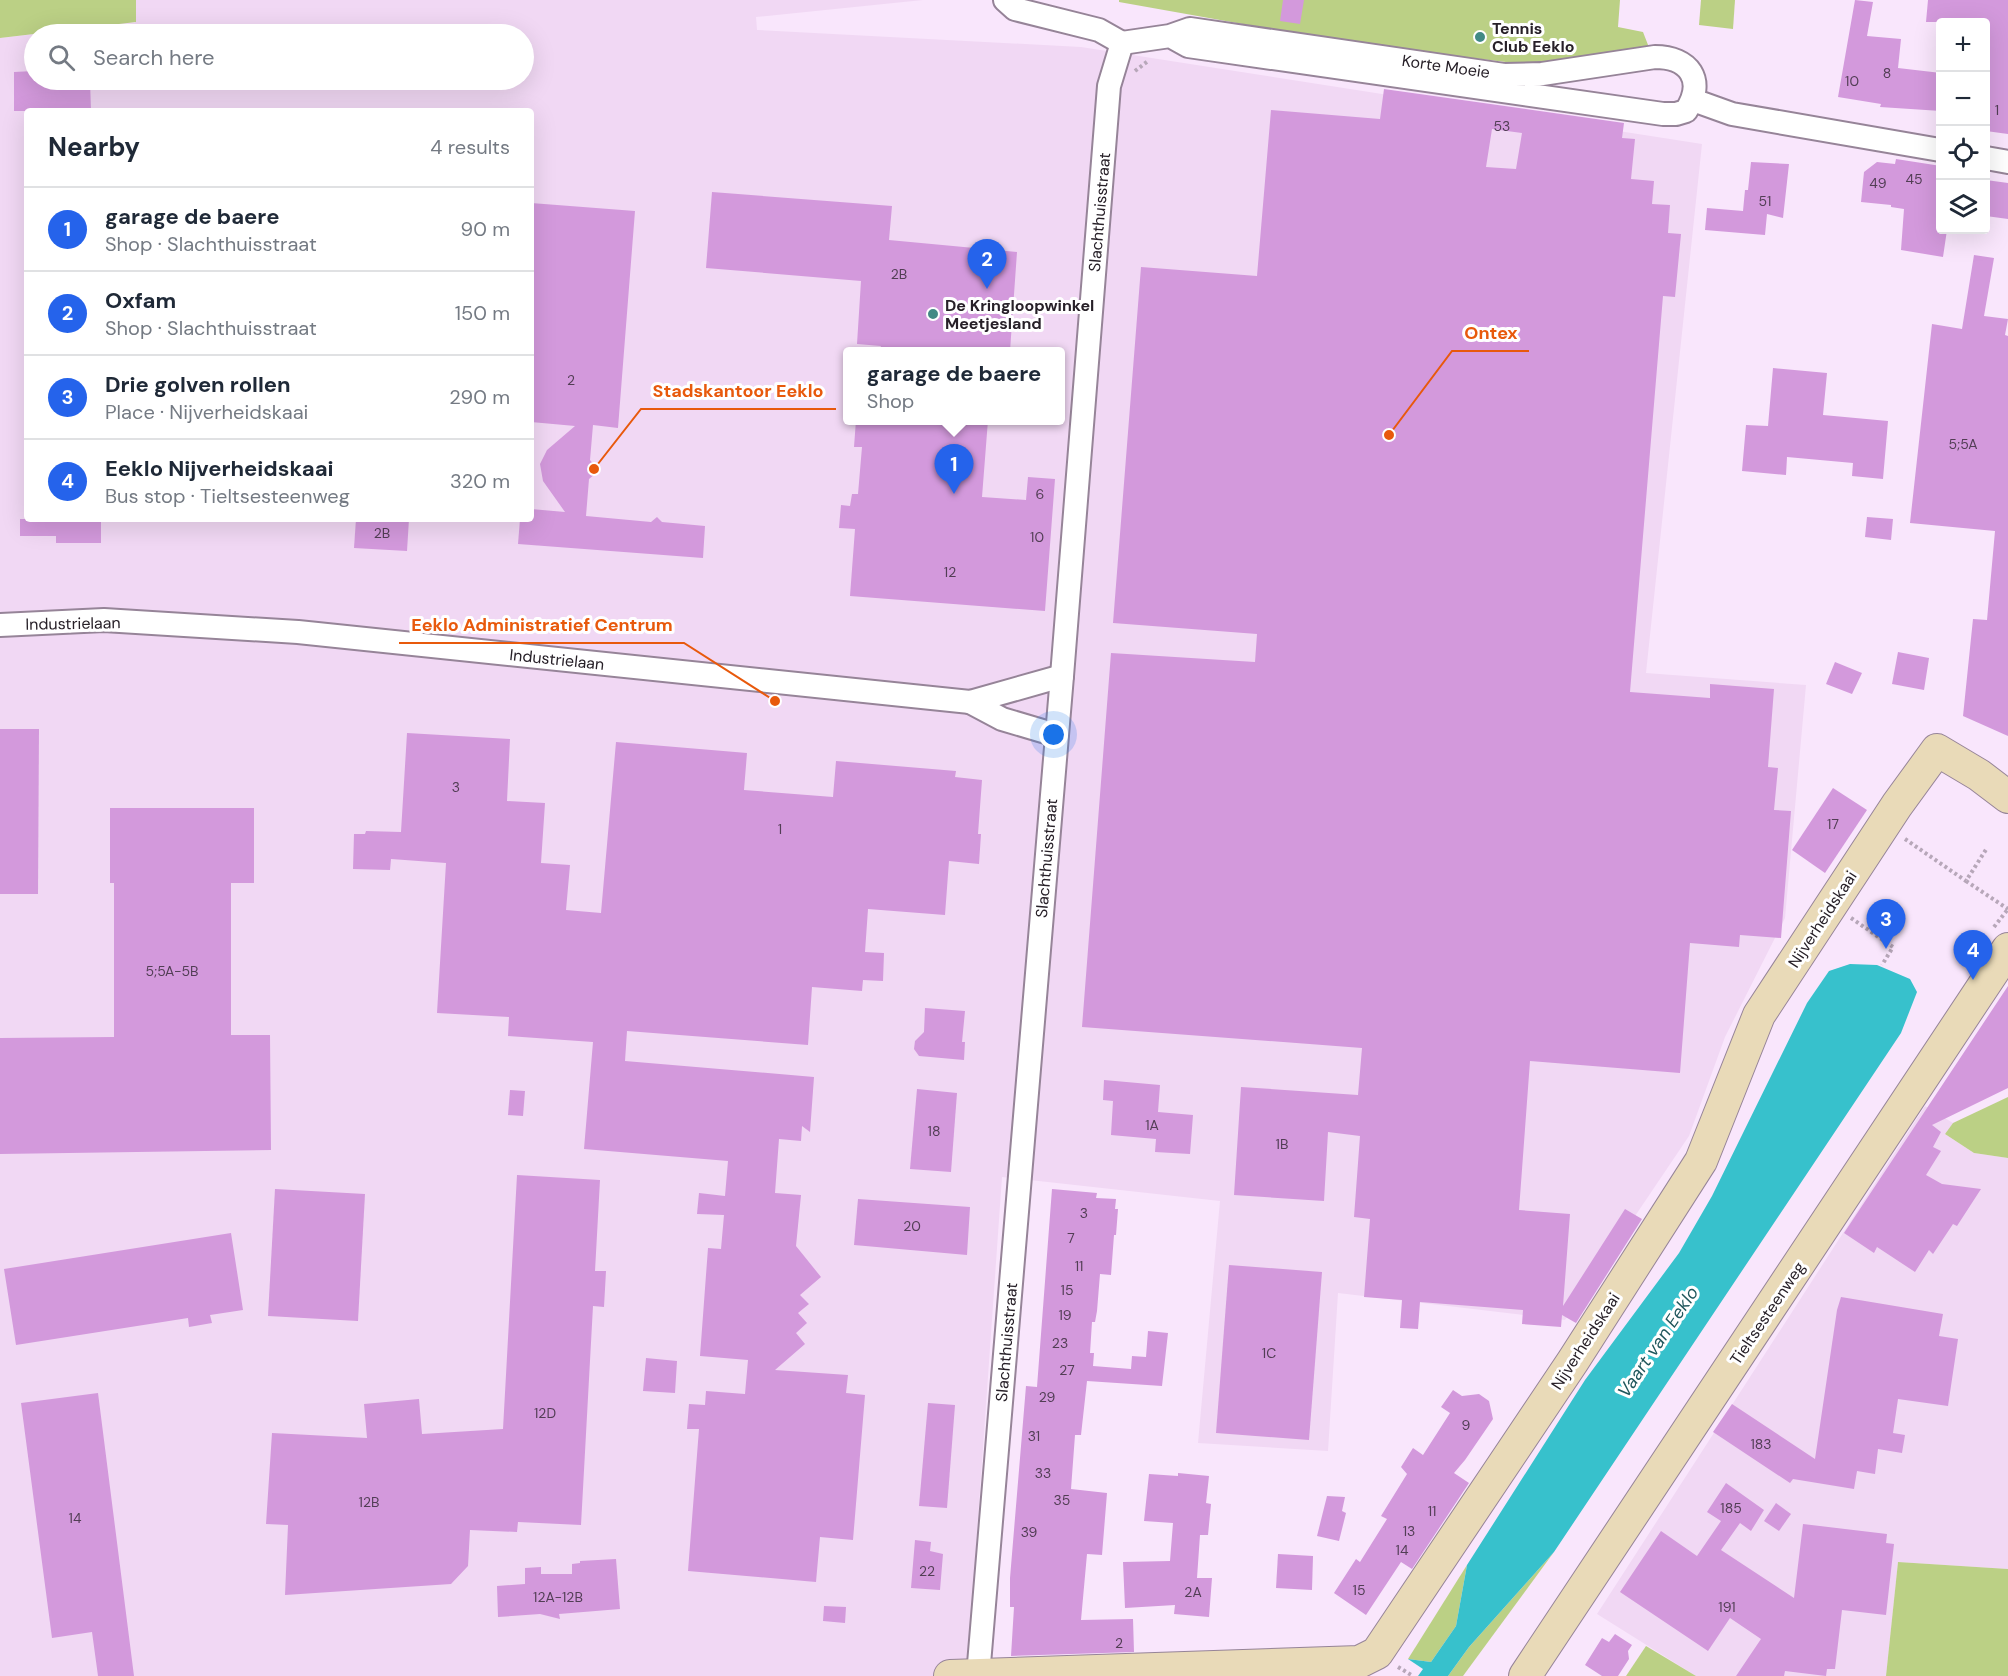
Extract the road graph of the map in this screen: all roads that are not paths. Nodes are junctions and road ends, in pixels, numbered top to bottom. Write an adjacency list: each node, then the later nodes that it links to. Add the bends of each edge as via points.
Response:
1 (1005, 0): 3 (street, via 1015,9 1099,30)
2 (1170, 36): 3 (street, Korte Moeie); 4 (street, Korte Moeie, via 1188,46 1643,112 1676,114 1686,111); 4 (street, Korte Moeie, via 1190,28 1522,76 1668,57 1688,68 1694,79)
3 (1122, 43): 9 (street, Slachthuisstraat, via 1108,86)
4 (1693, 100): 5 (street, via 1732,114)
5 (1936, 149)
6 (1990, 159): 7 (street)
7 (2008, 162)
8 (0, 625): 10 (street, Industrielaan, via 104,620 298,632)
9 (1062, 676): 10 (street, Industrielaan); 11 (street, Slachthuisstraat)
10 (970, 702): 11 (street, Industrielaan, via 1002,719)
11 (1056, 735): 15 (street, Slachthuisstraat)
12 (2008, 797): 14 (street, Nijverheidskaai, via 1979,774 1937,750 1896,837 1759,1014 1701,1161 1573,1361 1377,1653)
13 (2008, 949): 16 (street, Tieltsesteenweg)
14 (1357, 1669): 15 (street, Nijverheidskaai)
15 (969, 1675)
16 (1525, 1676)

